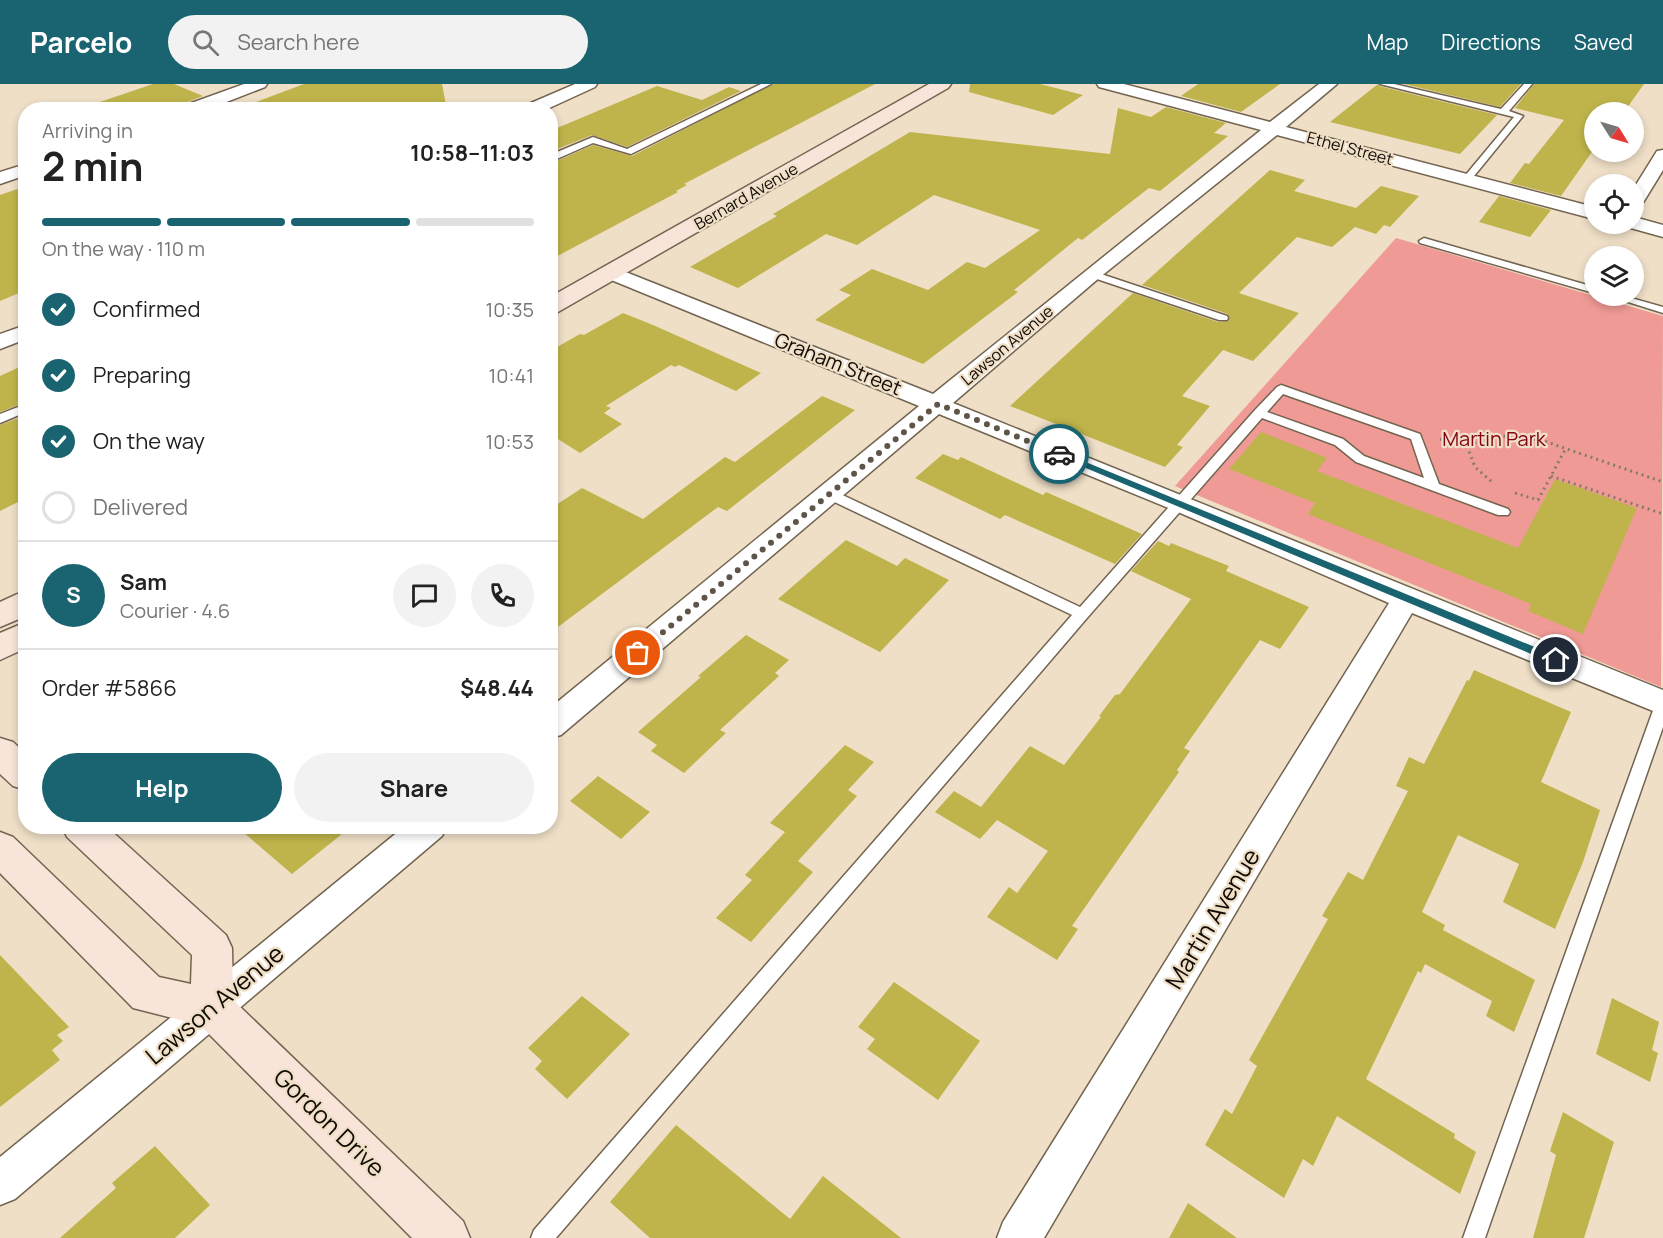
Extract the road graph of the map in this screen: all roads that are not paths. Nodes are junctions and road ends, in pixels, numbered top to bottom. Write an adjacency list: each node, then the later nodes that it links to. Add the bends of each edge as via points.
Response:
1 (259, 84): 10 (street)
2 (589, 84): 11 (street)
3 (767, 84): 14 (lane, via 628,152 593,140)
4 (942, 84): 24 (street, Bernard Avenue)
5 (1105, 84): 9 (street, Ethel Street)
6 (1329, 84): 13 (street, Lawson Avenue)
7 (1384, 84): 12 (lane)
8 (1528, 84): 12 (lane)
9 (1126, 86): 13 (street, Ethel Street)
10 (211, 102)
11 (549, 102)
12 (1503, 112): 18 (lane, via 1518,116)
13 (1274, 128): 18 (street, Ethel Street); 25 (street, Lawson Avenue)
14 (558, 155)
15 (1663, 155): 19 (street)
16 (18, 172): 17 (street)
17 (0, 178)
18 (1467, 179): 20 (street, Ethel Street)
19 (1644, 186)
20 (1584, 210)
21 (1644, 226): 22 (street)
22 (1663, 231)
23 (1425, 241): 26 (lane)
24 (611, 273): 27 (street, Bernard Avenue); 33 (street, Graham Street)
25 (1092, 274): 30 (lane); 33 (street, Lawson Avenue)
26 (1584, 287)
27 (558, 303)
28 (1644, 305): 29 (lane)
29 (1663, 310)
30 (1223, 318)
31 (18, 334): 32 (street)
32 (0, 342)
33 (938, 404): 38 (street, Lawson Avenue); 39 (street, Graham Street)
34 (18, 411): 36 (lane)
35 (1259, 413): 37 (lane, via 1339,442 1360,459); 37 (lane, via 1281,389 1416,436); 39 (lane)
36 (0, 419)
37 (1433, 486): 40 (lane)
38 (829, 494): 43 (lane); 48 (street, Lawson Avenue)
39 (1180, 503): 41 (street, Graham Street); 43 (lane)
40 (1503, 512)
41 (1406, 599): 47 (street, Graham Street); 58 (street, Martin Avenue)
42 (18, 605): 44 (street)
43 (1082, 614): 57 (lane)
44 (0, 615)
45 (18, 638): 46 (street)
46 (0, 648)
47 (1663, 704): 59 (lane)
48 (558, 719)
49 (0, 752): 50 (street)
50 (18, 769)
51 (89, 834): 54 (street, via 212,948)
52 (419, 834): 54 (street, Lawson Avenue)
53 (0, 848): 54 (street, via 148,994)
54 (212, 1008): 55 (street, Lawson Avenue); 56 (street, Gordon Drive)
55 (0, 1184)
56 (447, 1238)
57 (542, 1238)
58 (1019, 1238)
59 (1474, 1238)

